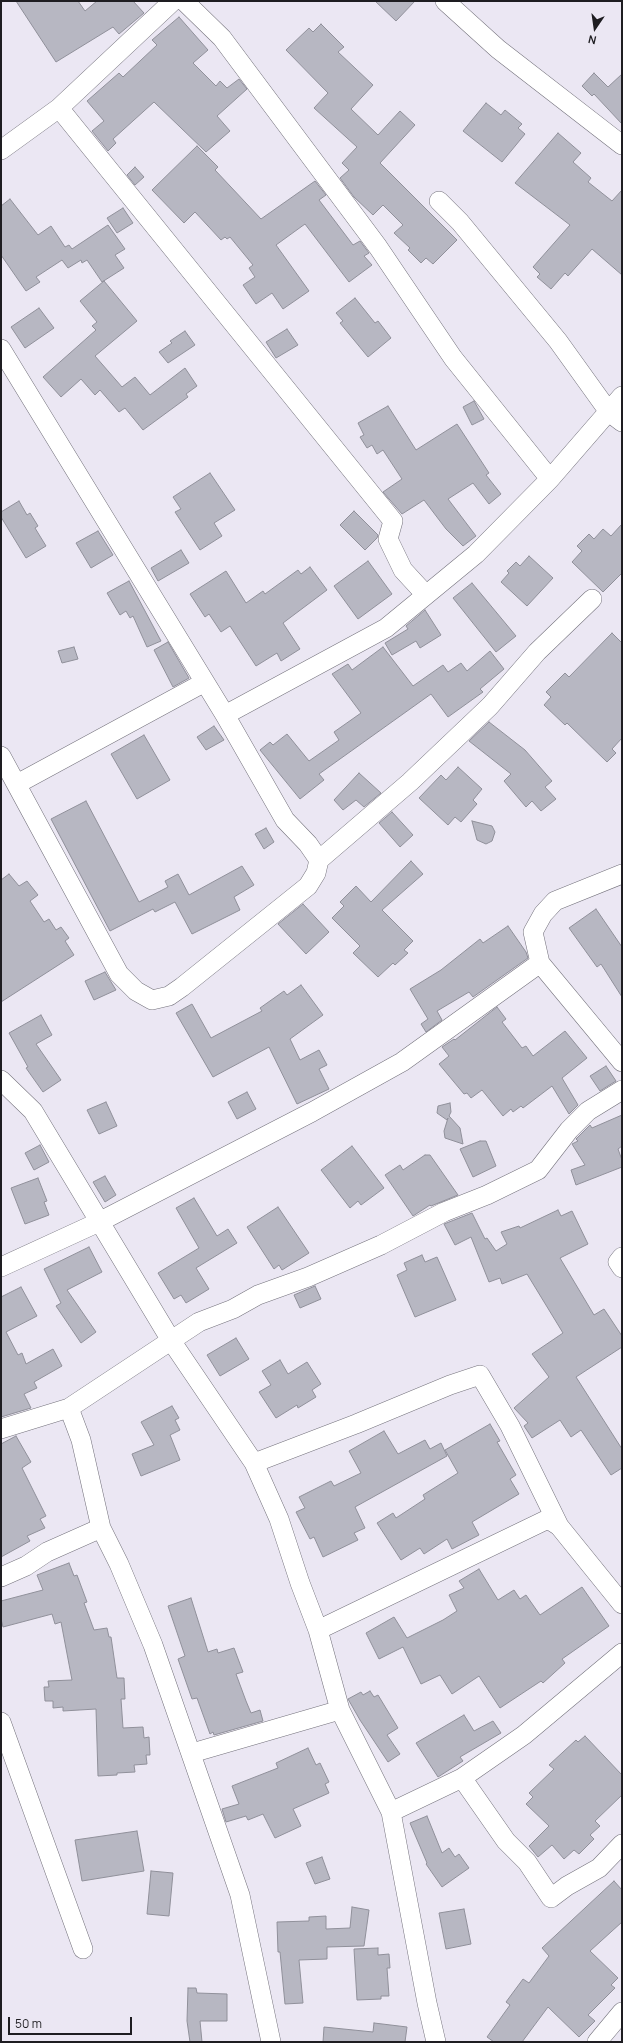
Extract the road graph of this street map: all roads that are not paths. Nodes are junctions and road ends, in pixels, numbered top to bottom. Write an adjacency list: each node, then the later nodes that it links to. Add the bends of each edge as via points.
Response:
1 (173, 1): 4 (street)
2 (184, 1): 11 (street, via 222,38 378,247 453,358)
3 (445, 1): 5 (street, via 498,49)
4 (59, 108): 6 (street); 12 (street, via 393,521 388,539 403,570)
5 (622, 145)
6 (1, 150)
7 (440, 200): 10 (street, via 558,341)
8 (1, 349): 14 (street)
9 (622, 396): 10 (street)
10 (616, 417): 11 (street)
11 (550, 479): 12 (street, via 476,554)
12 (426, 595): 15 (street, via 386,628)
13 (592, 599): 18 (street, via 537,652 490,706 410,782)
14 (205, 682): 15 (street); 17 (street)
15 (225, 715): 18 (street, via 285,820)
16 (1, 756): 17 (street)
17 (17, 784): 18 (street, via 119,974 136,991 152,1000 169,996 182,987 308,886 316,873)
18 (319, 860)
19 (622, 874): 20 (street, via 555,901 542,914 533,932)
20 (540, 963): 21 (street); 24 (street, via 402,1062 312,1112)
21 (622, 1062)
22 (1, 1080): 24 (street, via 33,1111)
23 (622, 1090): 28 (street, via 588,1111 569,1130 538,1170 487,1195 444,1212 381,1245 199,1322)
24 (99, 1222): 26 (street); 28 (street)
25 (622, 1257): 27 (street, via 618,1262)
26 (1, 1267)
27 (622, 1268)
28 (172, 1342): 29 (street); 31 (street)
29 (69, 1408): 30 (street); 33 (street, via 81,1440)
30 (1, 1429)
31 (254, 1463): 32 (street, via 480,1375 510,1426); 36 (street, via 279,1519)
32 (559, 1526): 35 (street); 36 (street, via 548,1519)
33 (101, 1528): 34 (street, via 47,1552 26,1566); 40 (street, via 119,1564 152,1645)
34 (1, 1577)
35 (622, 1604)
36 (318, 1630): 38 (street)
37 (622, 1653): 41 (street, via 524,1735)
38 (340, 1710): 40 (street); 42 (street)
39 (1, 1722): 44 (street)
40 (192, 1753): 46 (street, via 240,1895)
41 (462, 1778): 42 (street); 43 (street, via 506,1841 527,1862 551,1898 599,1868)
42 (391, 1812): 47 (street)
43 (622, 1844)
44 (83, 1949)
45 (622, 2012): 48 (street)
46 (271, 2042)
47 (436, 2042)
48 (597, 2042)

